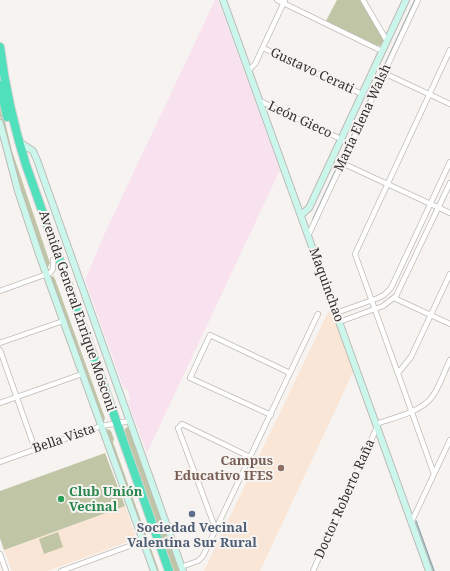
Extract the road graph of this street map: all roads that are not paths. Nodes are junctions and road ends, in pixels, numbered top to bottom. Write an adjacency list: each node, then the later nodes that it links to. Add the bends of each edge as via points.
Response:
1 (223, 0): 12 (street, Maquinchao)
2 (277, 0): 6 (street)
3 (363, 0): 7 (street)
4 (406, 0): 7 (street, María Elena Walsh)
5 (418, 0): 13 (street, María Elena Walsh)
6 (284, 2): 9 (street); 11 (street)
7 (386, 42): 11 (street, María Elena Walsh)
8 (0, 47): 21 (highway, Avenida General Enrique Mosconi)
9 (263, 48): 12 (street, via 255,65); 15 (street, Gustavo Cerati)
10 (450, 50): 16 (street)
11 (382, 51): 15 (street, María Elena Walsh)
12 (249, 70): 17 (street, Maquinchao)
13 (384, 73): 16 (street); 23 (street, María Elena Walsh)
14 (0, 85): 31 (highway, Avenida General Enrique Mosconi, via 18,157)
15 (362, 94): 20 (street, María Elena Walsh)
16 (430, 94): 18 (street); 25 (street)
17 (260, 101): 20 (street, León Gieco); 29 (street, Maquinchao)
18 (450, 104)
19 (0, 123): 33 (street, via 18,191)
20 (341, 139): 29 (street, María Elena Walsh, via 309,208)
21 (18, 141): 54 (street, via 33,151 36,157); 55 (highway, Avenida General Enrique Mosconi)
22 (450, 162): 26 (street)
23 (342, 163): 25 (street); 30 (street, María Elena Walsh)
24 (450, 183): 27 (street)
25 (388, 184): 26 (street); 36 (street, via 355,254)
26 (430, 204): 27 (street); 36 (street, via 392,285 384,295)
27 (438, 208): 28 (street); 35 (street)
28 (450, 213)
29 (301, 215): 30 (street, Maquinchao)
30 (308, 236): 38 (street, Maquinchao)
31 (53, 260): 33 (street, via 52,271); 55 (highway, Avenida General Enrique Mosconi)
32 (450, 274): 40 (street)
33 (46, 275): 34 (street); 41 (street)
34 (0, 292)
35 (394, 298): 37 (street, via 386,305); 40 (street)
36 (372, 300): 37 (street); 38 (street)
37 (375, 309): 42 (street); 48 (street)
38 (336, 313): 42 (street, Maquinchao)
39 (318, 314): 47 (street)
40 (431, 315): 43 (street); 48 (street, via 410,359)
41 (63, 321): 44 (street); 49 (street)
42 (339, 322): 57 (street, Maquinchao)
43 (450, 324)
44 (0, 343)
45 (0, 350): 50 (street)
46 (450, 360): 52 (street, via 432,398)
47 (290, 373): 53 (street); 53 (street, via 210,335 190,378)
48 (398, 373): 52 (street)
49 (82, 374): 50 (street); 56 (street)
50 (17, 397): 51 (street); 59 (street)
51 (0, 403)
52 (412, 411): 57 (street); 62 (street)
53 (271, 415): 60 (street)
54 (130, 422): 55 (street, Bella Vista); 67 (street)
55 (114, 424): 56 (street, Bella Vista); 71 (highway, Avenida General Enrique Mosconi); 72 (highway, Avenida General Enrique Mosconi)
56 (101, 426): 59 (street, Bella Vista); 65 (street)
57 (376, 426): 63 (street, Maquinchao); 73 (street, Doctor Roberto Raña)
58 (450, 440): 62 (street)
59 (35, 449): 61 (street, Bella Vista)
60 (250, 457): 64 (street); 64 (street, via 182,424 178,428)
61 (0, 462)
62 (434, 474): 63 (street)
63 (412, 523): 74 (street, Maquinchao)
64 (216, 530): 67 (street, via 201,559)
65 (143, 542): 69 (street); 70 (street)
66 (0, 554): 68 (street)
67 (182, 569)
68 (6, 571)
69 (61, 571)
70 (154, 571)
71 (163, 571)
72 (169, 571)
73 (313, 571)
74 (429, 571)

